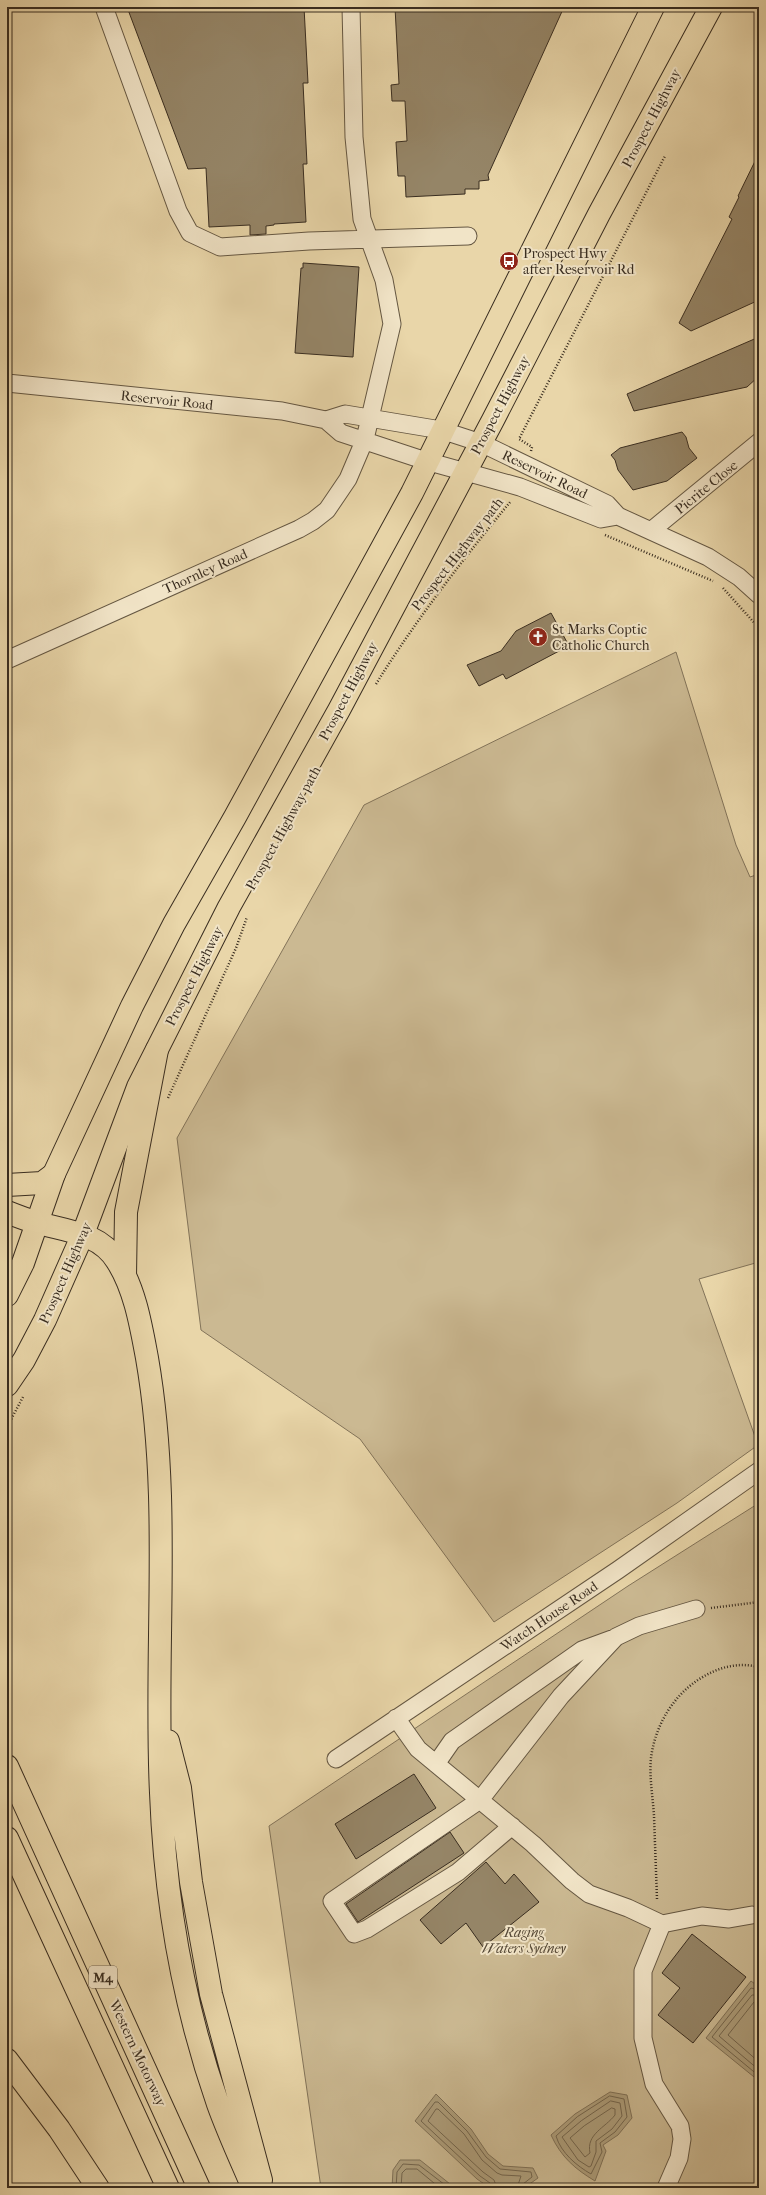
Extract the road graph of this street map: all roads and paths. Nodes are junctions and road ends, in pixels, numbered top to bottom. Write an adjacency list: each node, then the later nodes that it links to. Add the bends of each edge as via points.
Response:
1 (104, 7): 7 (street, via 178,211 190,233 220,247)
2 (351, 7): 7 (street, Thornley Road, via 354,137 362,219)
3 (653, 7): 11 (main road)
4 (711, 7): 14 (main road, Prospect Highway, via 599,214)
5 (665, 156): 15 (path, via 519,439)
6 (468, 236): 7 (street)
7 (369, 239): 9 (street, Thornley Road, via 384,280 392,324)
8 (7, 383): 10 (street, Reservoir Road, via 282,411)
9 (370, 418): 10 (street, Reservoir Road, via 345,414); 11 (street, Reservoir Road); 12 (street, Thornley Road)
10 (326, 420): 12 (street, Reservoir Road, via 341,433)
11 (442, 430): 14 (street, Reservoir Road); 16 (main road)
12 (365, 440): 16 (street, Reservoir Road); 26 (street, Thornley Road, via 339,495 327,510 313,521)
13 (759, 442): 20 (street, Picrite Close)
14 (481, 443): 17 (main road, Prospect Highway); 19 (street, Reservoir Road, via 607,504)
15 (532, 447)
16 (426, 460): 17 (street, Reservoir Road); 31 (main road, via 408,500 174,924 132,1006)
17 (466, 472): 19 (street, Reservoir Road, via 520,487 601,519); 29 (main road, Prospect Highway, via 339,710 229,907)
18 (514, 497): 27 (path, Prospect Highway path, via 444,587)
19 (618, 516): 20 (street, Reservoir Road)
20 (652, 530): 24 (street, Reservoir Road, via 708,557 739,577)
21 (600, 533): 22 (path)
22 (716, 582)
23 (720, 585): 25 (path)
24 (759, 595)
25 (759, 628)
26 (7, 660)
27 (374, 687)
28 (247, 916): 30 (path, via 236,948)
29 (157, 1050): 35 (main road, Prospect Highway, via 138,1087); 36 (main road, via 126,1212)
30 (166, 1102)
31 (54, 1174): 32 (main road, via 42,1183); 34 (main road)
32 (7, 1185)
33 (7, 1212): 34 (main road)
34 (36, 1222): 35 (main road); 37 (main road, via 23,1263)
35 (83, 1234): 36 (main road, via 109,1250); 38 (main road, Prospect Highway, via 45,1320 24,1360)
36 (125, 1277): 44 (main road, via 141,1326 154,1395 160,1458)
37 (7, 1296)
38 (7, 1385)
39 (759, 1471): 45 (street, Watch House Road, via 618,1570)
40 (759, 1602): 41 (path)
41 (696, 1609): 42 (street, via 639,1626)
42 (616, 1637): 47 (street, via 582,1650 452,1741); 49 (street, via 561,1696)
43 (759, 1667): 52 (path, via 746,1664 727,1667 696,1681 666,1714 656,1735 651,1759)
44 (159, 1709): 59 (main road, via 164,1848 175,1937 207,2071 230,2135); 60 (main road, via 180,1788 191,1882 211,1994)
45 (396, 1718): 46 (street, Watch House Road); 47 (street, via 418,1749)
46 (336, 1759)
47 (436, 1764): 49 (street)
48 (7, 1766): 58 (main road, Western Motorway / M4)
49 (480, 1800): 50 (street); 50 (street, via 332,1901 354,1934 367,1929 458,1872)
50 (512, 1826): 54 (street, via 589,1894)
51 (7, 1838): 57 (main road, Western Motorway / M4)
52 (658, 1899)
53 (752, 1915): 54 (street, via 729,1919 702,1916)
54 (662, 1924): 61 (street, via 643,1971 643,2038 654,2084 680,2126 682,2139 679,2158)
55 (7, 2060): 56 (main road, via 59,2129)
56 (98, 2188)
57 (168, 2188)
58 (199, 2188)
59 (253, 2188)
60 (263, 2188)
61 (666, 2188)

